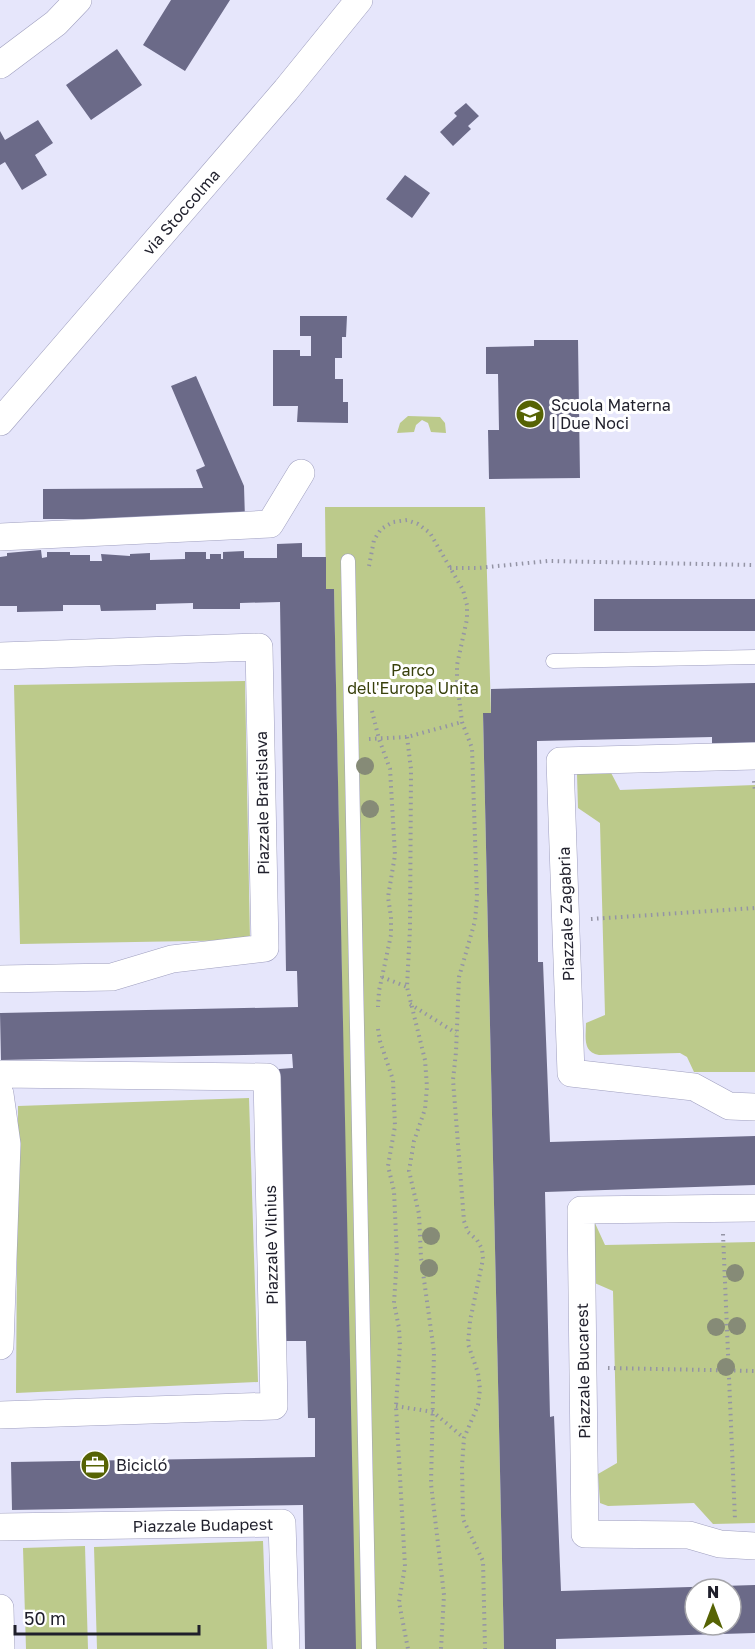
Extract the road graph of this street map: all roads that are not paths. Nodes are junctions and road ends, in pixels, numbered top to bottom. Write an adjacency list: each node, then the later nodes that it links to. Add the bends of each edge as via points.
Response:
1 (78, 0): 3 (street, via 56,23)
2 (359, 0): 4 (street, via Stoccolma)
3 (0, 65)
4 (0, 422)
5 (301, 473): 6 (street, via 270,524)
6 (0, 537)
7 (348, 561): 25 (lane)
8 (0, 656): 12 (street, Piazzale Bratislava, via 259,647 265,948 172,959 112,977)
9 (755, 657): 10 (lane)
10 (553, 661)
11 (755, 756): 15 (street, Piazzale Zagabria, via 560,761 572,1073 694,1087 729,1106)
12 (0, 979)
13 (0, 1074): 19 (street, Piazzale Vilnius, via 267,1077 274,1406)
14 (0, 1094): 17 (street, via 7,1144)
15 (755, 1107)
16 (755, 1208): 21 (street, Piazzale Bucarest, via 581,1210 585,1534 688,1535)
17 (2, 1255): 18 (street)
18 (0, 1346)
19 (0, 1415)
20 (0, 1527): 24 (street, Piazzale Budapest, via 282,1523)
21 (746, 1546)
22 (0, 1608): 23 (street)
23 (1, 1649)
24 (285, 1649)
25 (369, 1649)

